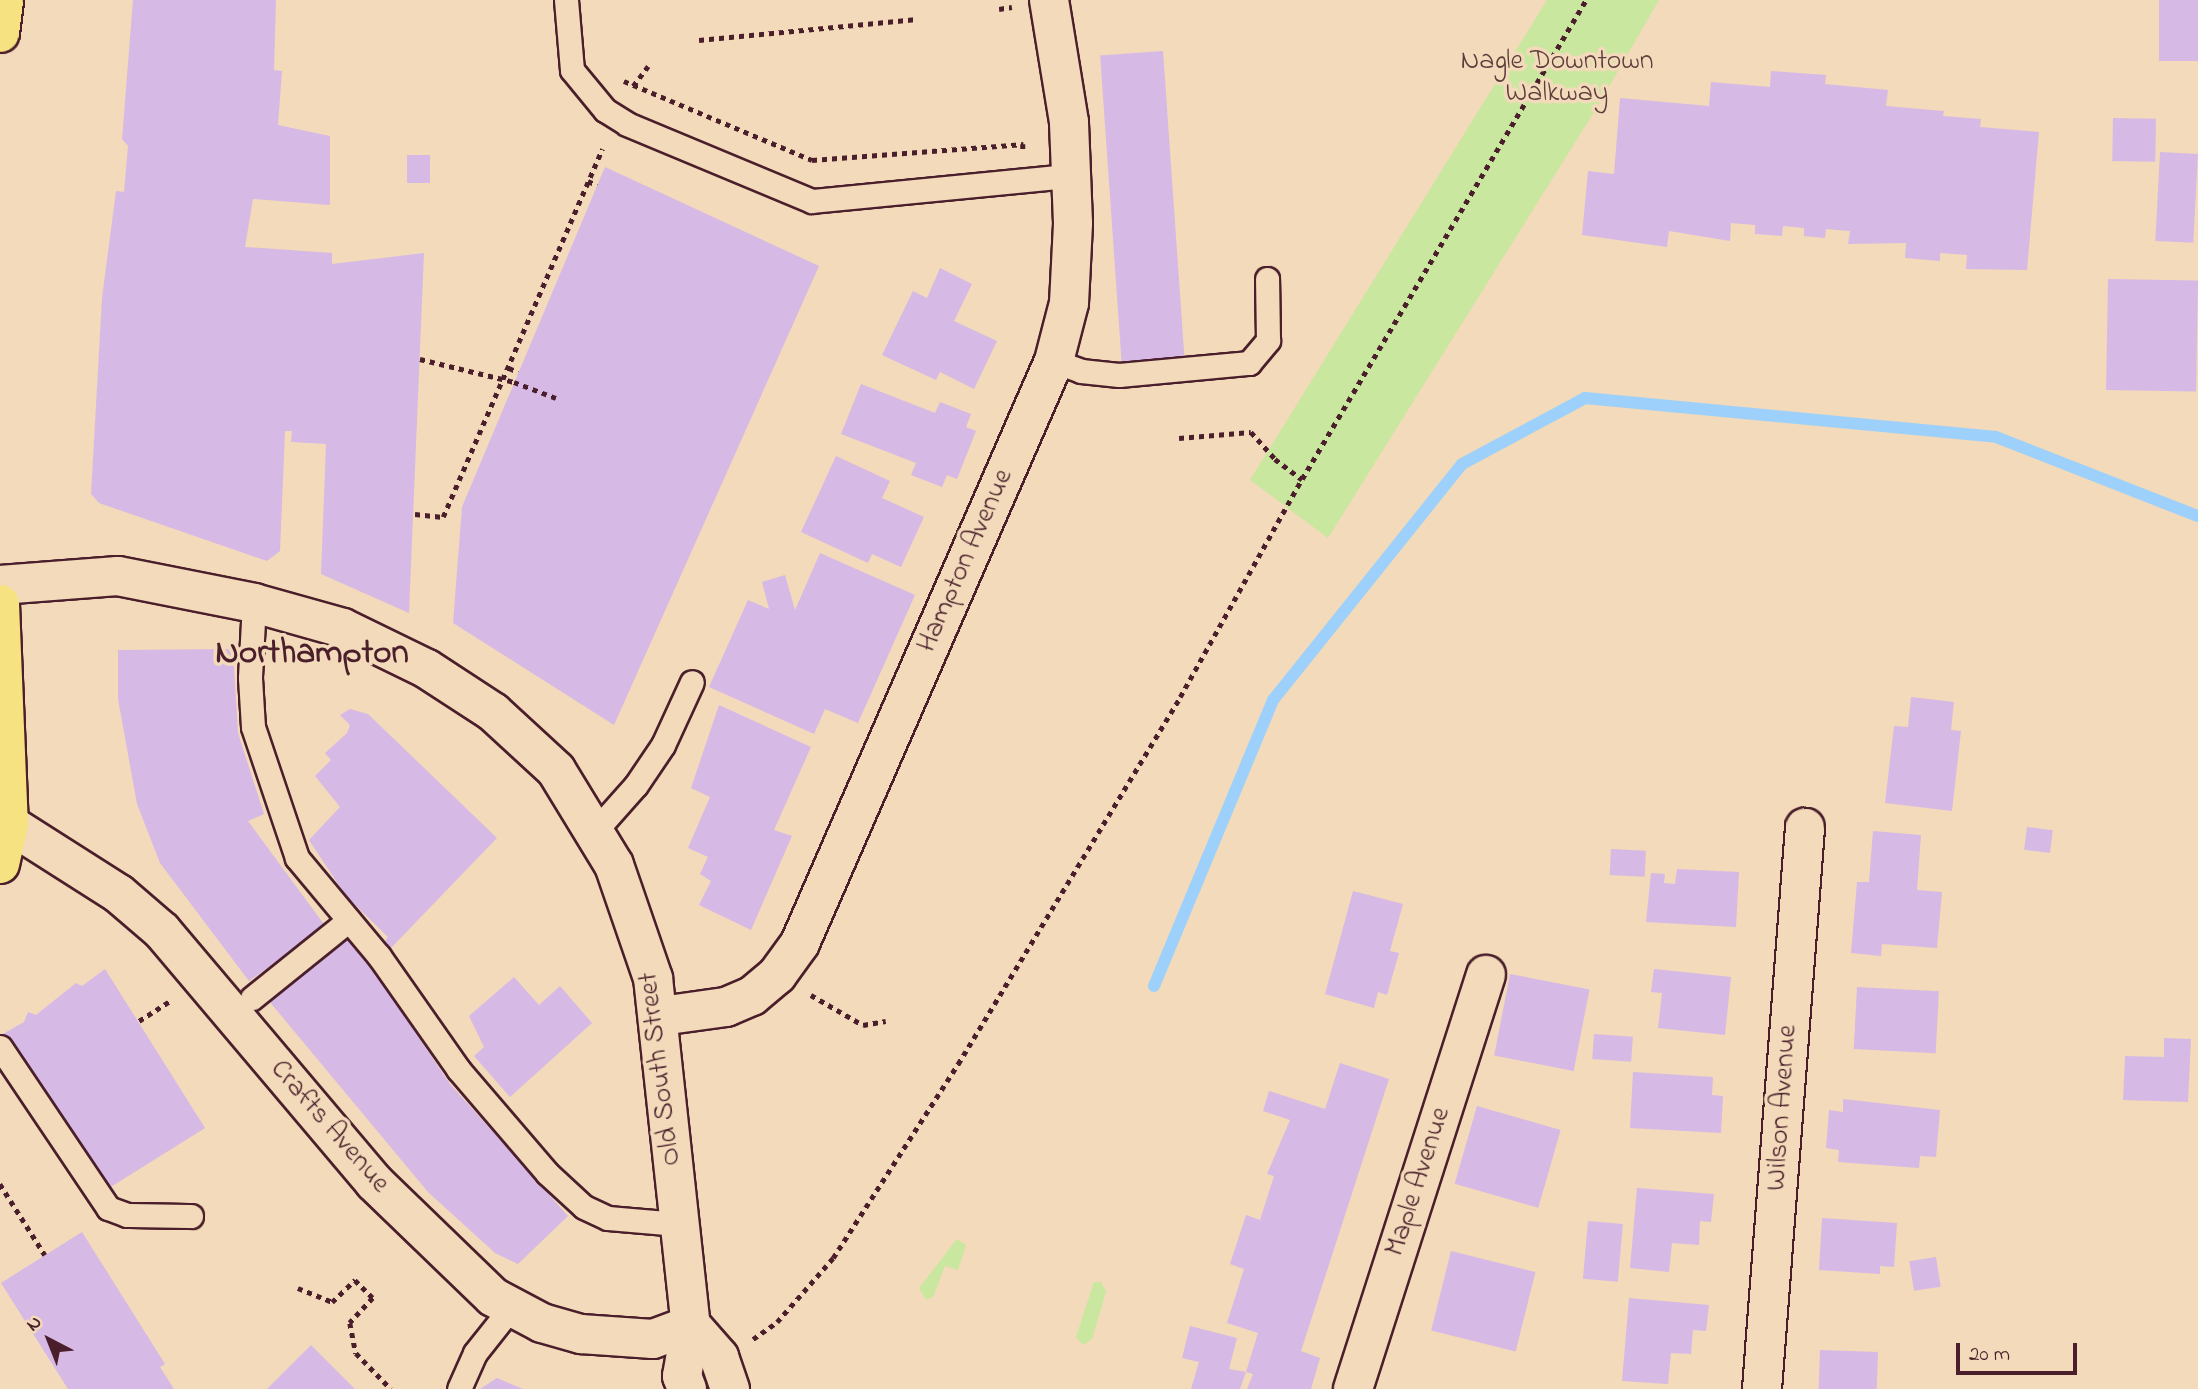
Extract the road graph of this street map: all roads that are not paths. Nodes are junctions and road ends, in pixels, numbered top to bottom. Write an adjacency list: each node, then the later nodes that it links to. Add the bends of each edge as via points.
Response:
1 (4, 0): 4 (highway)
2 (566, 0): 5 (lane, via 568,55 584,90 627,124 812,201)
3 (1049, 0): 5 (street, Hampton Avenue, via 1069,122)
4 (0, 33)
5 (1069, 176): 7 (street, Hampton Avenue, via 1072,277)
6 (1267, 279): 7 (lane, via 1268,340 1249,363 1119,375 1081,371)
7 (1054, 361): 19 (street, Hampton Avenue, via 800,943 777,975 752,996 715,1010)
8 (0, 585): 9 (street, Old South Street, via 118,576)
9 (254, 603): 14 (street, Old South Street, via 343,628 427,669 493,712 556,771); 16 (lane, via 253,727 297,858)
10 (0, 604): 12 (highway)
11 (692, 682): 14 (lane, via 663,745 636,785)
12 (9, 824): 15 (highway); 23 (street, Crafts Avenue, via 119,894 162,931 374,1182 441,1251)
13 (1805, 828): 29 (street, Wilson Avenue)
14 (596, 830): 19 (street, Old South Street, via 644,939)
15 (0, 864)
16 (349, 920): 18 (lane); 22 (lane, via 458,1069 556,1181 584,1206 608,1218)
17 (1486, 975): 28 (street, Maple Avenue)
18 (252, 998)
19 (661, 1016): 22 (street, Old South Street)
20 (0, 1048): 21 (lane, via 108,1208 127,1215)
21 (191, 1216)
22 (678, 1224): 24 (street, Old South Street)
23 (510, 1309): 24 (street, Crafts Avenue, via 581,1334 653,1339); 25 (lane, via 475,1353)
24 (691, 1325): 26 (street, Old South Street, via 682,1376); 27 (street, via 719,1357)
25 (459, 1389)
26 (687, 1389)
27 (730, 1389)
28 (1353, 1389)
29 (1762, 1389)

